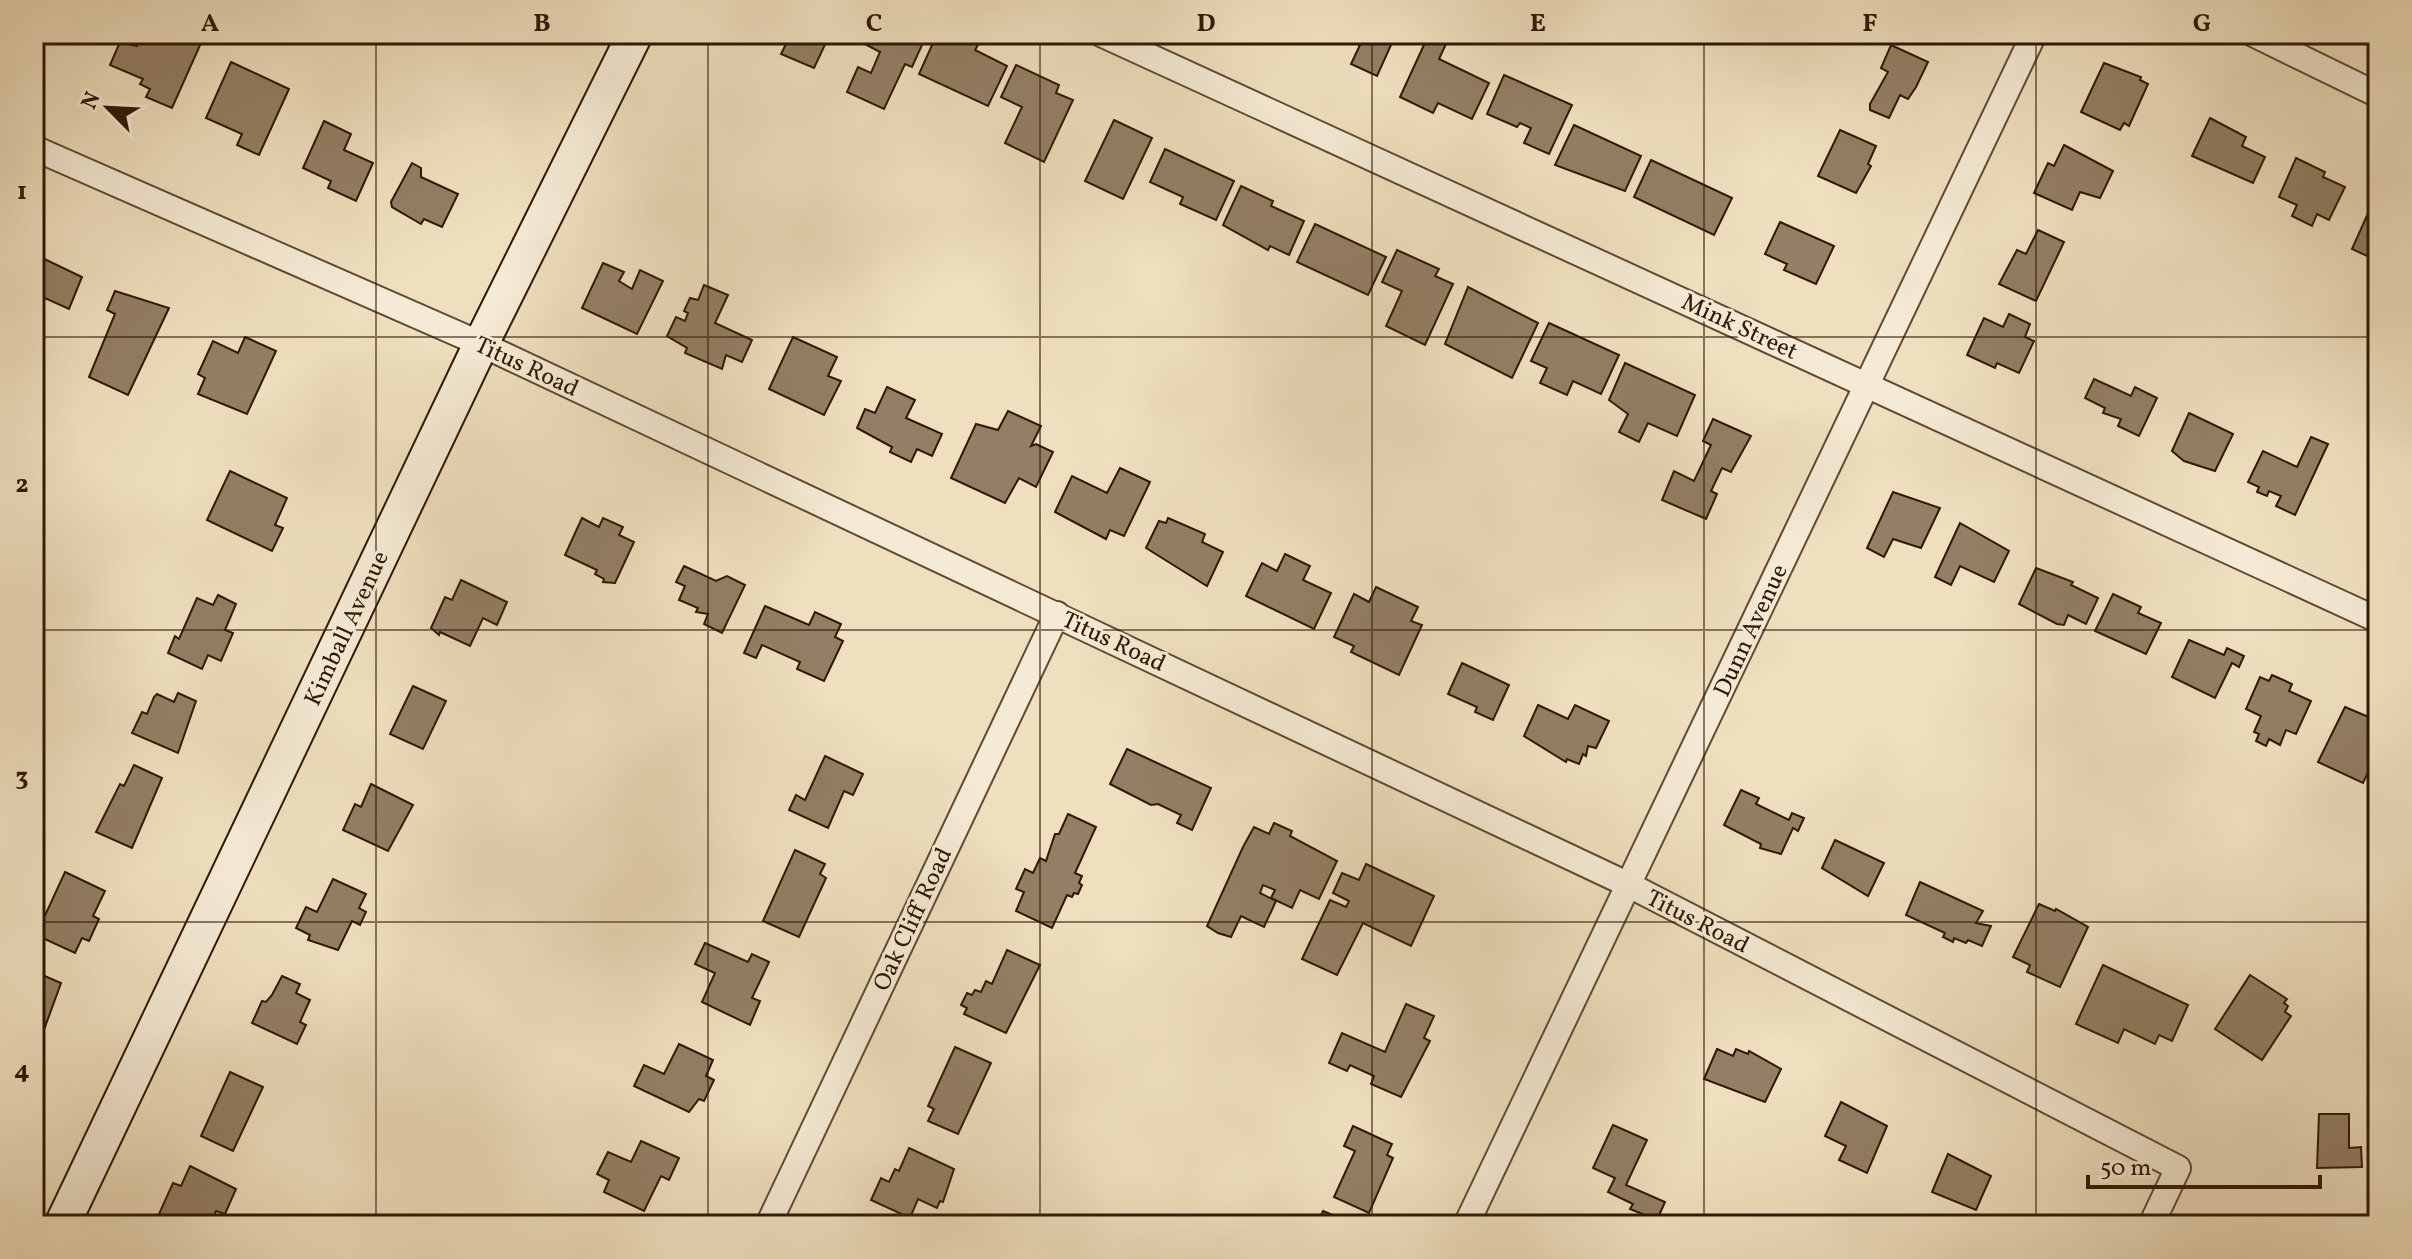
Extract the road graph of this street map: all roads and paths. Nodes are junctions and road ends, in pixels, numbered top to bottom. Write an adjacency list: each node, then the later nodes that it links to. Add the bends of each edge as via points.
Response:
1 (635, 34): 7 (street, Kimball Avenue)
2 (1101, 34): 8 (street, Mink Street)
3 (2034, 34): 8 (street, Dunn Avenue)
4 (2253, 34): 5 (street)
5 (2378, 95)
6 (34, 148): 7 (street, Titus Road)
7 (481, 344): 9 (street, Titus Road); 12 (street, Kimball Avenue)
8 (1866, 384): 10 (street, Mink Street); 11 (street, Dunn Avenue)
9 (1057, 614): 11 (street, Titus Road); 13 (street, Oak Cliff Road)
10 (2378, 620)
11 (1629, 885): 14 (street, Dunn Avenue); 15 (street, Titus Road, via 2178,1168)
12 (62, 1225)
13 (768, 1225)
14 (1466, 1225)
15 (2151, 1225)

